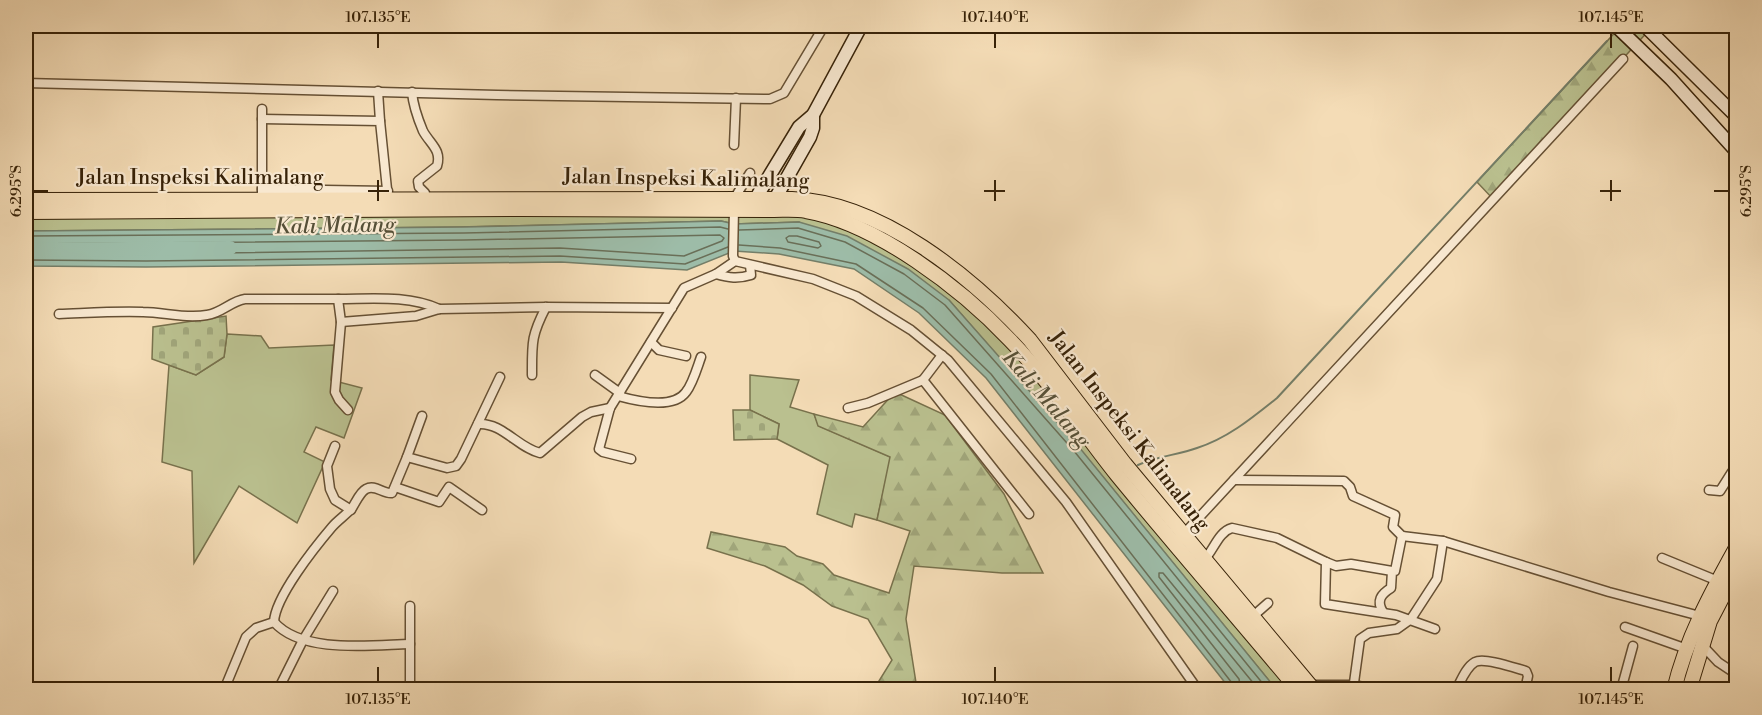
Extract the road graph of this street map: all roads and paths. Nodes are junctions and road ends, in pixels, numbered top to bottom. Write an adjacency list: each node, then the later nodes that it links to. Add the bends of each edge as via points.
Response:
1 (824, 26): 9 (street, via 784,93 770,99)
2 (861, 26): 12 (street)
3 (1616, 26): 16 (street)
4 (1649, 28): 11 (street)
5 (1623, 59): 56 (street)
6 (26, 83): 7 (street)
7 (378, 92): 8 (street); 14 (street)
8 (412, 92): 9 (street); 20 (street, via 419,120 438,156 436,166 418,181)
9 (736, 98): 15 (street)
10 (262, 109): 13 (street)
11 (1735, 111)
12 (813, 115): 23 (street, via 798,127); 24 (street, via 810,137)
13 (262, 119): 14 (street); 18 (street)
14 (380, 121): 19 (street)
15 (734, 145)
16 (1737, 151)
17 (750, 173): 22 (street)
18 (262, 194): 19 (main road, Jalan Inspeksi Kalimalang); 21 (main road, Jalan Inspeksi Kalimalang)
19 (388, 195): 20 (main road, Jalan Inspeksi Kalimalang)
20 (424, 199): 22 (main road, Jalan Inspeksi Kalimalang)
21 (26, 200)
22 (734, 204): 23 (main road, Jalan Inspeksi Kalimalang); 26 (main road, Jalan Inspeksi Kalimalang); 27 (street)
23 (756, 204): 24 (main road, Jalan Inspeksi Kalimalang)
24 (774, 204): 25 (main road, Jalan Inspeksi Kalimalang)
25 (792, 204): 35 (main road, Jalan Inspeksi Kalimalang, via 832,206 882,225 934,254); 37 (main road, Jalan Inspeksi Kalimalang, via 879,238 928,269)
26 (26, 212)
27 (734, 258): 28 (street); 29 (street)
28 (750, 265): 29 (street, via 751,276 734,279); 39 (street, via 813,279 856,296)
29 (716, 274): 32 (street, via 684,288)
30 (338, 299): 33 (street, via 413,300); 34 (street, via 245,299 220,312 196,316 145,312); 36 (street)
31 (546, 306): 32 (street); 33 (street); 42 (street, via 532,340)
32 (672, 308): 38 (street)
33 (440, 309): 36 (street, via 416,316)
34 (59, 314)
35 (1011, 319): 37 (main road); 63 (main road, Jalan Inspeksi Kalimalang)
36 (341, 322): 49 (street, via 335,392)
37 (1000, 330): 63 (main road, Jalan Inspeksi Kalimalang, via 1033,366 1116,474)
38 (651, 342): 40 (street, via 659,350); 46 (street)
39 (942, 355): 45 (street); 95 (street, via 1066,502)
40 (686, 356)
41 (701, 357): 46 (street, via 687,391 677,400 637,402)
42 (532, 375)
43 (595, 375): 46 (street)
44 (500, 377): 51 (street)
45 (923, 380): 48 (street); 61 (street)
46 (619, 394): 47 (street)
47 (610, 408): 51 (street, via 582,417 540,453 492,426); 54 (street, via 599,449)
48 (848, 408)
49 (348, 410)
50 (422, 416): 53 (street)
51 (478, 424): 53 (street, via 461,459 452,468)
52 (335, 446): 59 (street, via 327,466 330,489 335,500)
53 (407, 457): 57 (street)
54 (631, 459)
55 (1737, 471): 58 (street, via 1732,472 1720,490)
56 (1234, 480): 62 (street, via 1344,481 1353,496 1395,515 1393,527); 63 (street)
57 (396, 488): 59 (street, via 390,494 368,488); 60 (street, via 439,502 449,487)
58 (1709, 490)
59 (351, 510): 80 (street, via 330,529 288,587)
60 (482, 510)
61 (1029, 514)
62 (1402, 536): 64 (street); 69 (street, via 1397,565)
63 (1179, 539): 67 (main road, Jalan Inspeksi Kalimalang); 73 (main road, Jalan Inspeksi Kalimalang)
64 (1443, 541): 77 (street); 79 (street, via 1437,579)
65 (1737, 548): 71 (main road)
66 (1662, 558): 71 (street)
67 (1204, 560): 68 (street, via 1224,531 1232,528 1277,538); 73 (main road, Jalan Inspeksi Kalimalang)
68 (1326, 562): 69 (street); 76 (street, via 1325,604)
69 (1392, 571): 76 (street, via 1391,588 1380,599)
70 (1737, 571): 85 (main road)
71 (1718, 581): 77 (main road)
72 (333, 591): 83 (street)
73 (1232, 602): 78 (main road, Jalan Inspeksi Kalimalang); 88 (main road, Jalan Inspeksi Kalimalang)
74 (1268, 603): 78 (street)
75 (410, 606): 84 (street)
76 (1383, 612): 79 (street)
77 (1700, 616): 87 (main road)
78 (1252, 617): 88 (main road, Jalan Inspeksi Kalimalang)
79 (1411, 619): 82 (street); 90 (street, via 1397,628 1369,633 1360,639)
80 (274, 622): 83 (street); 92 (street, via 256,628 246,637)
81 (1625, 627): 87 (street)
82 (1435, 629)
83 (303, 640): 84 (street, via 320,645); 93 (street)
84 (410, 644): 94 (street)
85 (1701, 645): 89 (street); 101 (main road)
86 (1633, 646): 99 (street)
87 (1687, 649): 100 (main road)
88 (1278, 657): 91 (main road, Jalan Inspeksi Kalimalang)
89 (1737, 674)
90 (1354, 687): 91 (street); 96 (street)
91 (1307, 688)
92 (224, 690)
93 (278, 690)
94 (410, 690)
95 (1198, 690)
96 (1378, 690)
97 (1456, 690): 98 (street, via 1468,668 1483,660 1526,671)
98 (1525, 690)
99 (1621, 690)
100 (1674, 690)
101 (1689, 690)

